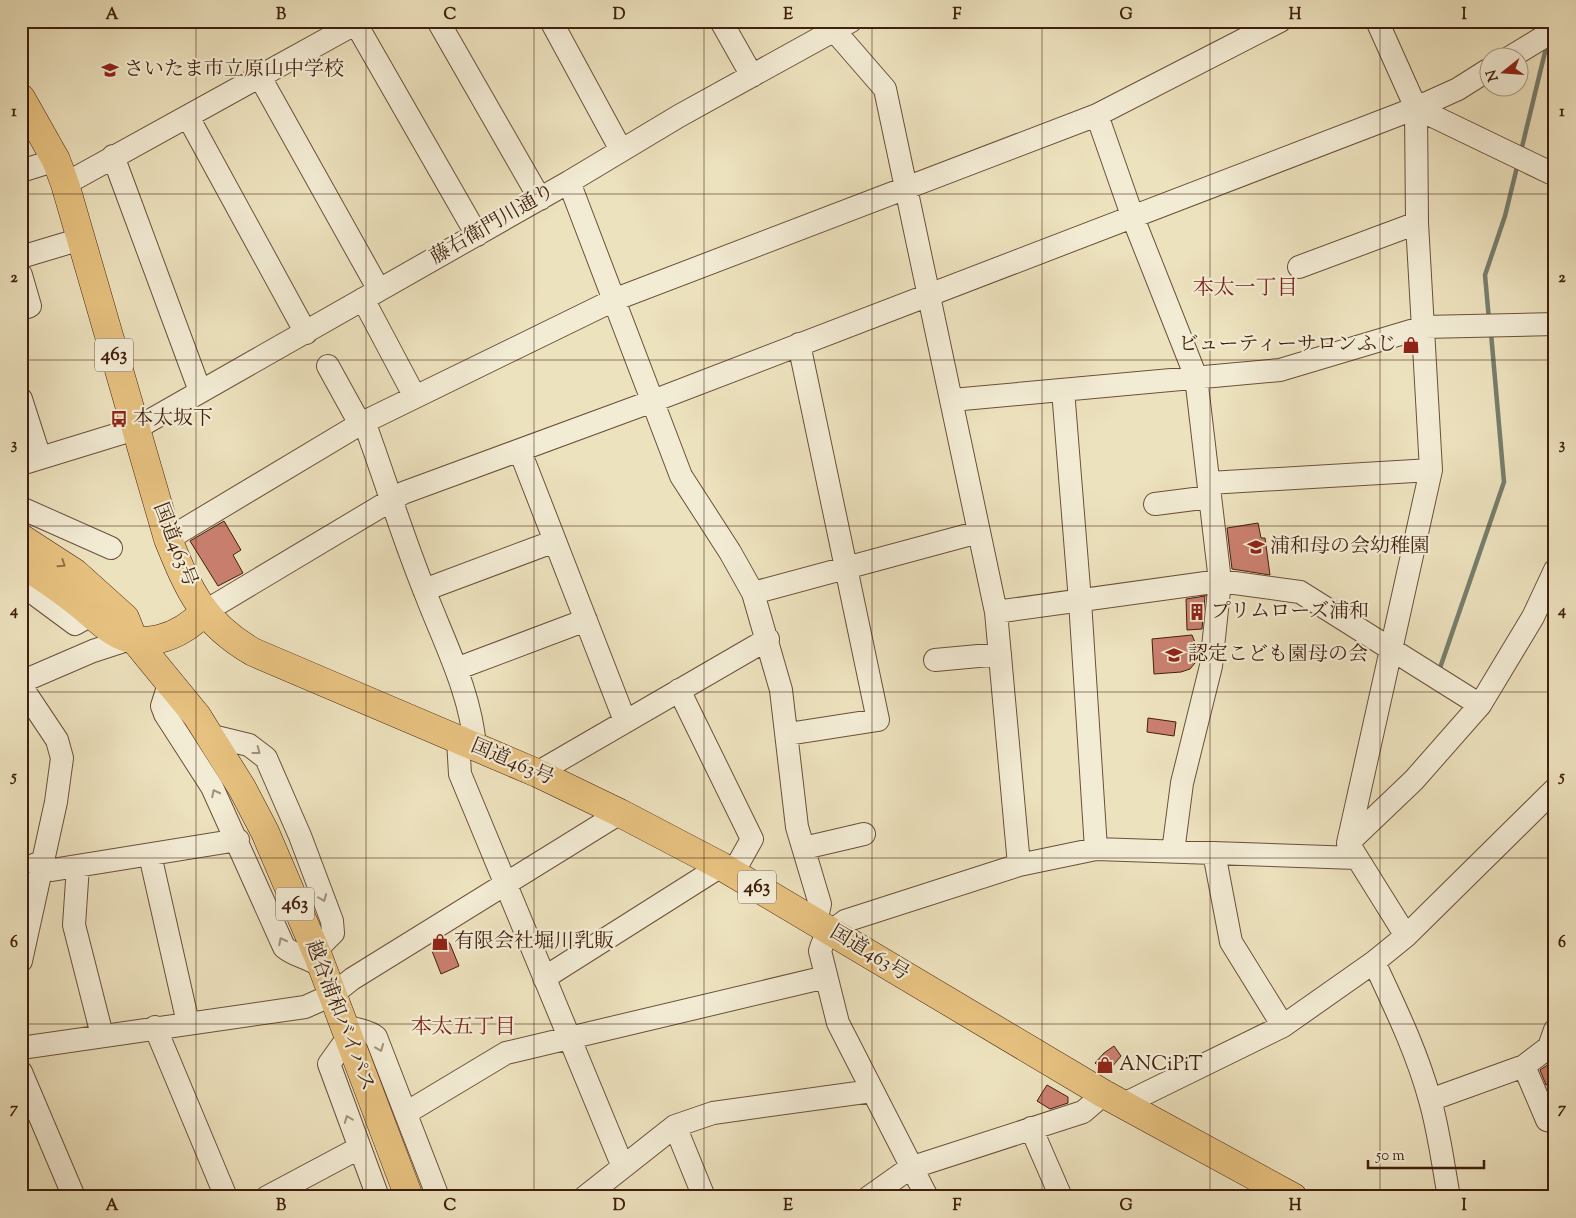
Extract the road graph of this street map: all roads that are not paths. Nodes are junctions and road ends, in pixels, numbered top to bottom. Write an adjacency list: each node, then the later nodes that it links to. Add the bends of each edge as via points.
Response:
1 (438, 21): 24 (street)
2 (550, 21): 17 (street)
3 (721, 21): 10 (street)
4 (1280, 21): 15 (street)
5 (1377, 21): 14 (street)
6 (358, 22): 12 (street); 27 (street)
7 (837, 24): 10 (street, 藤右衛門川通り); 23 (street, via 885,89)
8 (1555, 30): 9 (street)
9 (1525, 48)
10 (752, 76): 17 (street, 藤右衛門川通り)
11 (1478, 76): 14 (street)
12 (260, 77): 16 (street); 32 (street)
13 (21, 98): 20 (highway, 国道463号 / 463)
14 (1416, 108): 21 (street); 25 (street); 26 (street)
15 (1097, 115): 23 (street); 25 (street)
16 (188, 117): 18 (street); 38 (street)
17 (622, 150): 22 (street, 藤右衛門川通り)
18 (113, 156): 20 (street); 43 (street)
19 (21, 171): 20 (street)
20 (60, 172): 28 (highway, 国道463号 / 463)
21 (1555, 175)
22 (569, 182): 24 (street, 藤右衛門川通り); 34 (street)
23 (906, 189): 33 (street); 34 (street)
24 (540, 199): 27 (street, 藤右衛門川通り)
25 (1133, 218): 33 (street); 41 (street)
26 (1417, 223): 30 (street); 37 (street)
27 (477, 235): 32 (street, 藤右衛門川通り)
28 (81, 239): 29 (street); 49 (highway, 国道463号 / 463)
29 (21, 257)
30 (1299, 267)
31 (21, 275): 35 (street, via 30,306)
32 (371, 294): 38 (street, 藤右衛門川通り); 44 (street)
33 (930, 294): 39 (street); 46 (street)
34 (616, 299): 44 (street); 47 (street)
35 (21, 309)
36 (1555, 324): 37 (street)
37 (1424, 327): 41 (street, via 1280,370); 52 (street)
38 (306, 333): 43 (street, 藤右衛門川通り)
39 (799, 344): 47 (street); 63 (street)
40 (328, 366): 48 (street)
41 (1196, 378): 42 (street); 53 (street)
42 (1063, 390): 46 (street); 69 (street)
43 (200, 391): 49 (street, 藤右衛門川通り)
44 (415, 397): 48 (street)
45 (21, 400): 51 (street)
46 (952, 400): 57 (street)
47 (653, 401): 50 (street); 68 (street, via 681,476)
48 (360, 424): 54 (street, via 366,427); 59 (street)
49 (135, 429): 51 (street, 藤右衛門川通り); 59 (highway, 国道463号 / 463)
50 (520, 451): 54 (street); 60 (street)
51 (30, 461)
52 (1431, 470): 53 (street); 76 (street)
53 (1210, 490): 55 (street); 65 (street)
54 (392, 499): 67 (street); 70 (street)
55 (1155, 504)
56 (21, 508): 61 (street)
57 (979, 532): 63 (street); 71 (street)
58 (21, 538): 74 (highway, 越谷浦和バイパス / 463, one-way to 74, via 75,573 99,593 125,618)
59 (168, 539): 70 (highway, 国道463号 / 463, via 180,570)
60 (555, 541): 67 (street); 73 (street)
61 (111, 548)
62 (21, 564): 72 (highway, 越谷浦和バイパス / 463)
63 (846, 568): 68 (street); 85 (street, via 878,720)
64 (1555, 570): 83 (street, via 1532,617)
65 (1220, 581): 69 (street); 76 (street, via 1300,592); 96 (street, via 1211,666 1182,783)
66 (21, 584): 72 (street, via 75,624)
67 (424, 590): 79 (street)
68 (753, 593): 75 (street)
69 (1080, 601): 71 (street); 94 (street)
70 (204, 612): 74 (highway, 463, via 189,628 156,641); 87 (highway, 国道463号 / 463, via 217,627 253,652)
71 (996, 612): 77 (street)
72 (92, 614): 74 (highway, 越谷浦和バイパス / 463, via 112,631)
73 (586, 620): 79 (street); 84 (street)
74 (133, 638): 80 (highway, 越谷浦和バイパス / 463); 81 (street, via 92,651)
75 (768, 640): 82 (street); 85 (street)
76 (1392, 650): 83 (street); 95 (street)
77 (1000, 654): 78 (street); 100 (street)
78 (936, 660)
79 (456, 669): 87 (street, via 474,730)
80 (170, 681): 86 (highway, 越谷浦和バイパス / 463); 92 (street, one-way to 80, via 212,787 165,714 162,706)
81 (21, 684): 99 (street, via 56,740 62,758 56,802)
82 (679, 690): 84 (street); 102 (street, via 752,839)
83 (1480, 705): 95 (street)
84 (625, 721): 88 (street)
85 (788, 734): 93 (street, via 797,827)
86 (212, 736): 107 (highway, 越谷浦和バイパス / 463, via 264,832); 107 (street, one-way to 107, via 248,745 266,758 332,921 332,933 322,944)
87 (467, 744): 88 (highway, 国道463号 / 463); 103 (street, via 460,774)
88 (537, 772): 90 (highway, 国道463号 / 463)
89 (1555, 789): 105 (street)
90 (620, 813): 102 (highway, 国道463号 / 463); 103 (street)
91 (864, 834): 93 (street)
92 (238, 840): 98 (street); 107 (street, one-way to 92, via 289,952 284,947)
93 (804, 848): 104 (street)
94 (1096, 849): 96 (street); 100 (street)
95 (1352, 850): 97 (street); 105 (street)
96 (1173, 852): 97 (street)
97 (1214, 853): 113 (street, via 1231,942)
98 (150, 855): 101 (street); 112 (street)
99 (39, 865): 101 (street, via 52,870); 106 (street)
100 (1019, 865): 104 (street)
101 (78, 866): 116 (street, via 74,925)
102 (727, 870): 104 (highway, 国道463号 / 463); 110 (street)
103 (505, 883): 110 (street); 111 (street)
104 (823, 926): 109 (street, via 820,950); 123 (highway, 国道463号 / 463)
105 (1406, 936): 108 (street)
106 (21, 961)
107 (319, 962): 111 (highway, 越谷浦和バイパス / 463)
108 (1374, 962): 113 (street); 124 (street, via 1403,1023)
109 (826, 976): 117 (street); 122 (street, via 838,1022)
110 (544, 978): 117 (street)
111 (332, 995): 112 (street, via 295,1010); 115 (highway, 越谷浦和バイパス / 463)
112 (188, 1023): 114 (street)
113 (1283, 1026): 123 (street)
114 (155, 1027): 116 (street); 133 (street)
115 (345, 1030): 125 (street, one-way to 125, via 372,1033 376,1037); 129 (street, one-way to 115, via 329,1064 344,1044); 136 (highway, 越谷浦和バイパス / 463)
116 (102, 1036): 119 (street)
117 (569, 1038): 125 (street, via 506,1053); 130 (street)
118 (1553, 1041): 120 (street)
119 (21, 1048)
120 (1524, 1066): 124 (street); 126 (street, via 1547,1120)
121 (21, 1072): 132 (street)
122 (872, 1091): 127 (street, via 713,1113); 131 (street)
123 (1114, 1099): 128 (street); 143 (highway, 国道463号 / 463)
124 (1430, 1100): 144 (street)
125 (406, 1113): 137 (street)
126 (1555, 1122)
127 (675, 1126): 130 (street); 139 (street)
128 (1031, 1128): 131 (street); 142 (street)
129 (360, 1148): 134 (street); 135 (street)
130 (623, 1167): 138 (street)
131 (910, 1168): 140 (street); 141 (street)
132 (74, 1197)
133 (226, 1197)
134 (267, 1197)
135 (378, 1197)
136 (409, 1197)
137 (438, 1197)
138 (586, 1197)
139 (704, 1197)
140 (870, 1197)
141 (927, 1197)
142 (1061, 1197)
143 (1293, 1197)
144 (1450, 1197)

